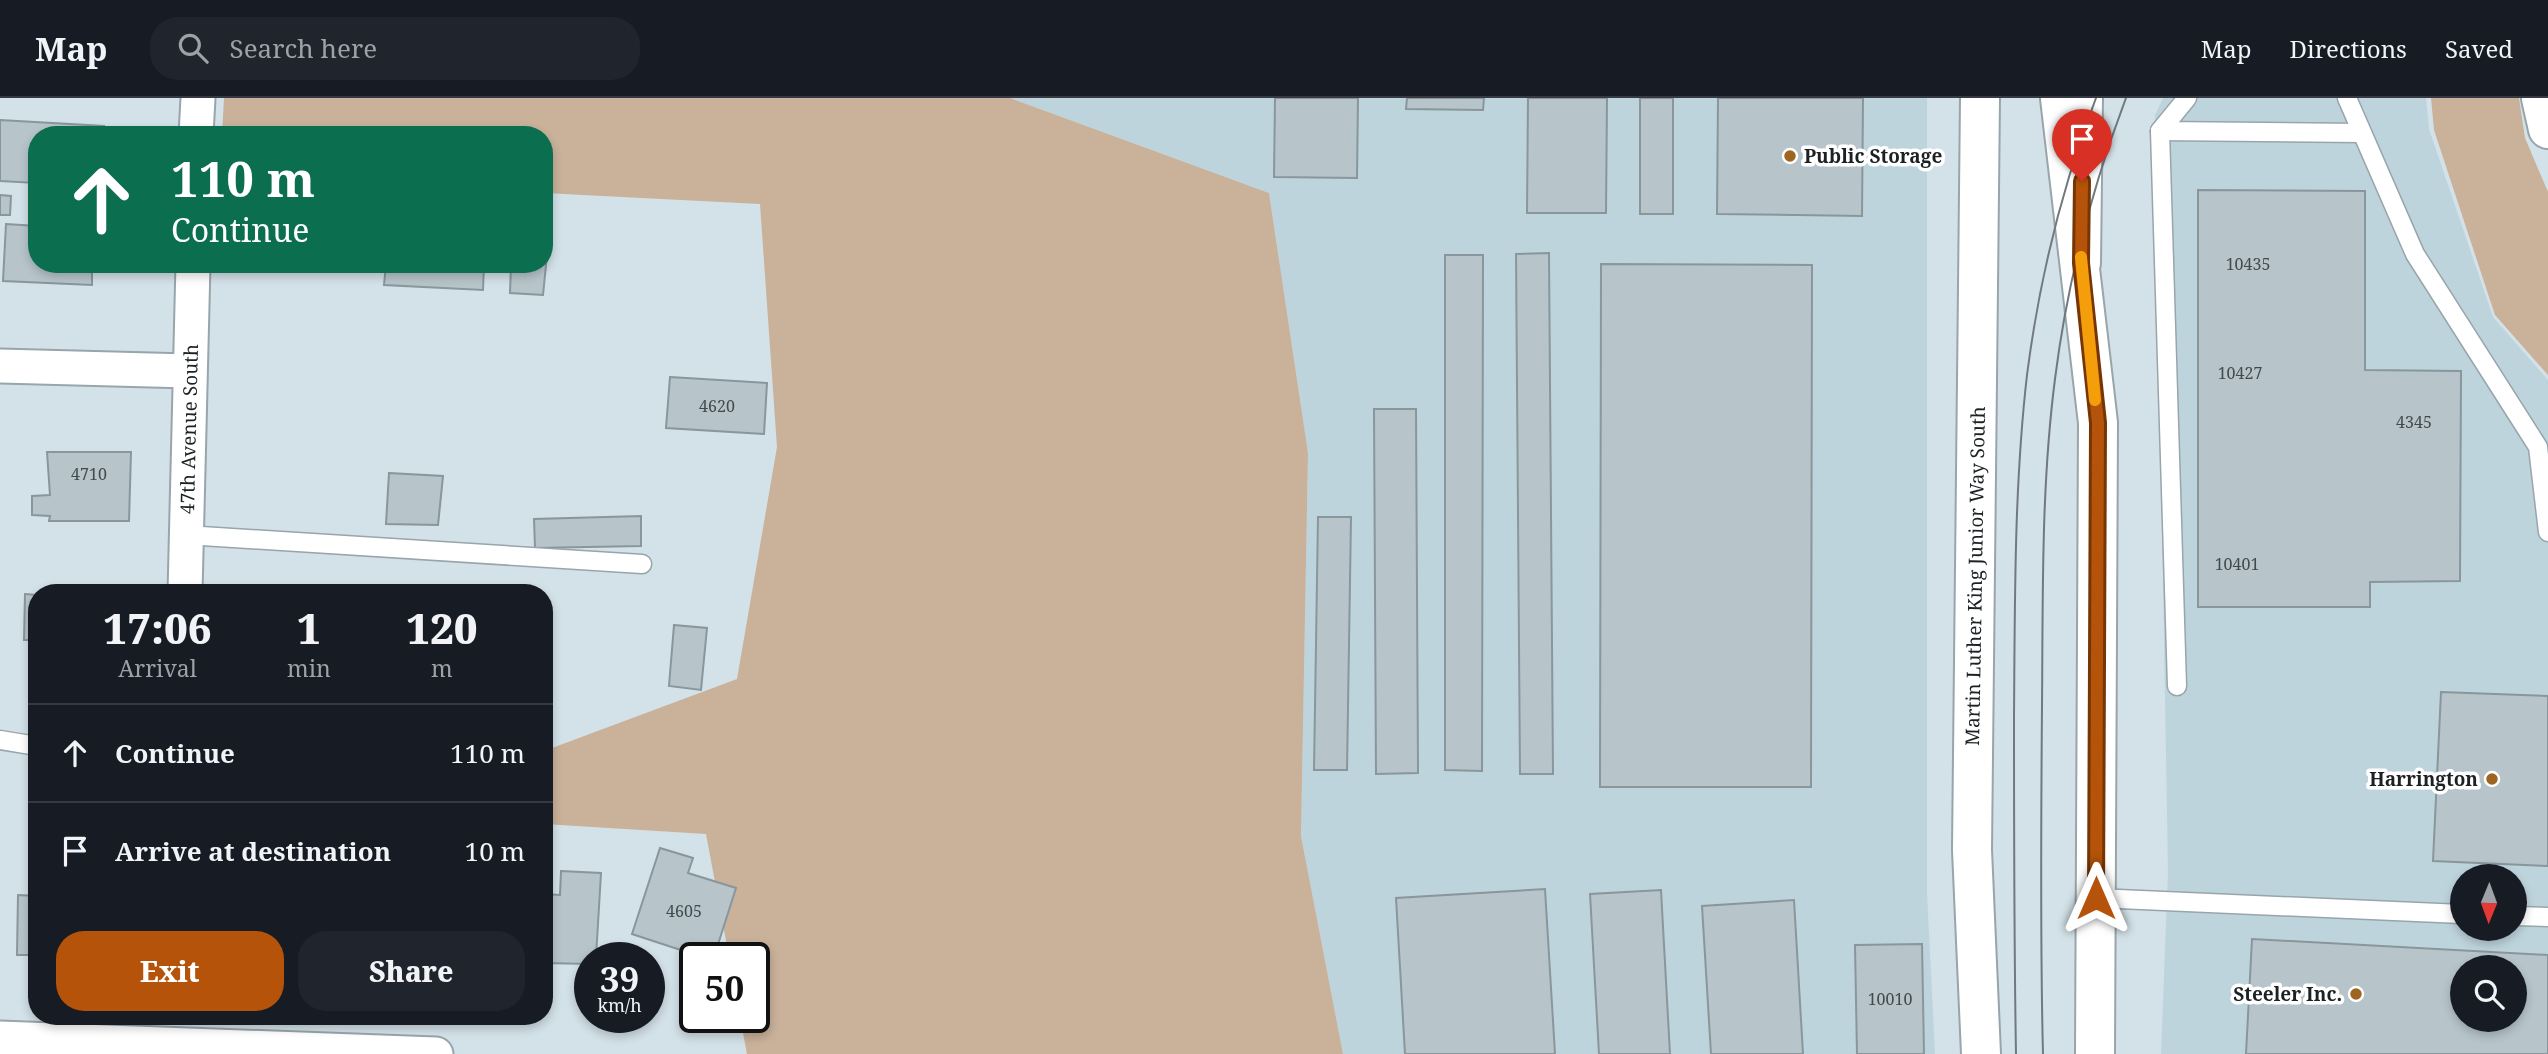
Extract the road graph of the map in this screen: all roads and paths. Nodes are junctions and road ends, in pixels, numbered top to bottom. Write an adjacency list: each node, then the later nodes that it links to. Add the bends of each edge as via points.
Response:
1 (198, 98): 8 (street)
2 (1980, 98): 30 (main road, Martin Luther King Junior Way South, via 1972,850)
3 (2060, 98): 12 (main road)
4 (2083, 98): 12 (main road)
5 (2187, 98): 10 (lane)
6 (2347, 98): 11 (lane)
7 (2541, 98): 9 (main road)
8 (196, 126)
9 (2548, 129)
10 (2160, 131): 11 (lane); 20 (lane)
11 (2362, 133): 16 (lane, via 2415,254 2538,447)
12 (2081, 263): 23 (main road, via 2098,423)
13 (193, 273): 15 (street, 47th Avenue South)
14 (0, 366): 15 (street)
15 (189, 371): 17 (street, 47th Avenue South)
16 (2548, 532)
17 (186, 536): 18 (lane); 19 (street, 47th Avenue South)
18 (642, 564)
19 (185, 584)
20 (2177, 686)
21 (0, 740): 22 (lane)
22 (28, 745)
23 (2096, 898): 24 (lane); 31 (main road)
24 (2450, 913)
25 (2527, 916): 26 (lane)
26 (2548, 917)
27 (176, 1030): 28 (street); 29 (street)
28 (0, 1038)
29 (436, 1054)
30 (1981, 1054)
31 (2095, 1054)

